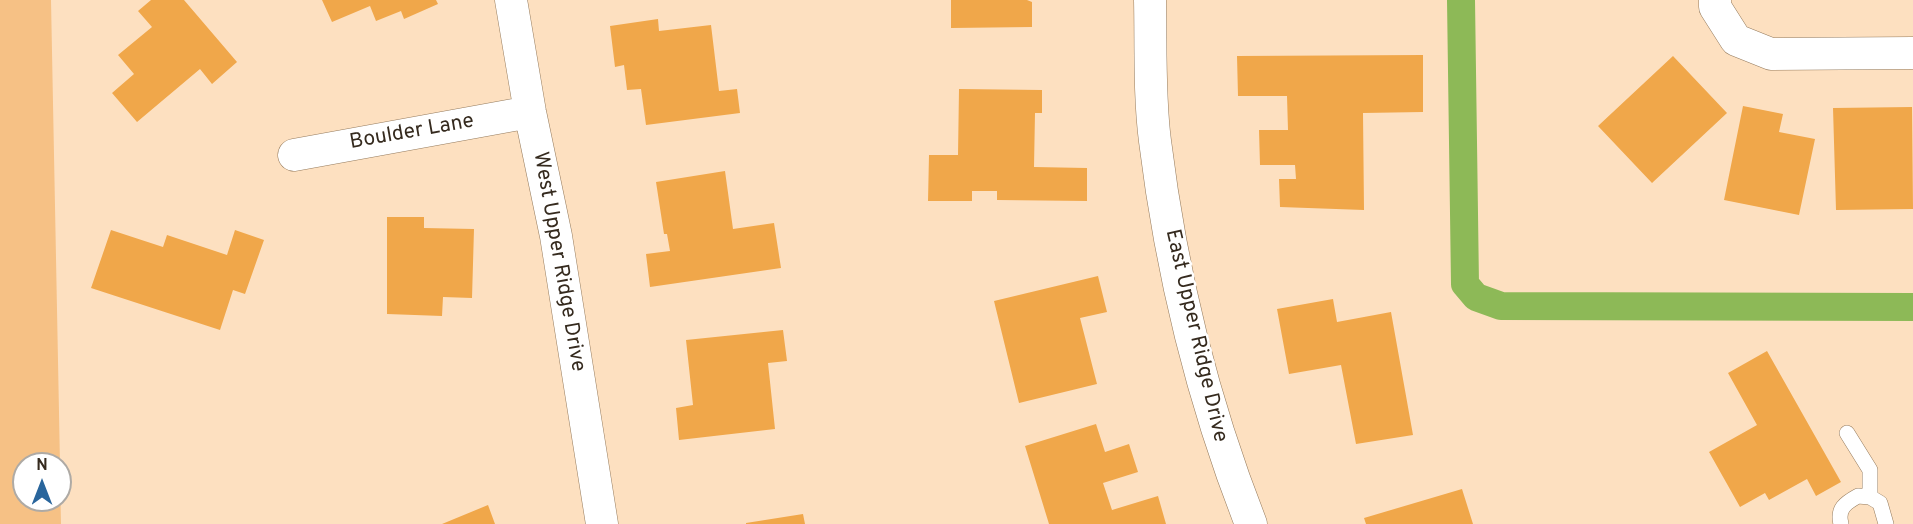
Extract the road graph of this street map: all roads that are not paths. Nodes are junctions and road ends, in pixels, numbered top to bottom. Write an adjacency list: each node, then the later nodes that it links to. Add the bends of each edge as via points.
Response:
1 (511, 0): 5 (street, West Upper Ridge Drive)
2 (1150, 0): 10 (street, East Upper Ridge Drive, via 1154,140 1178,282 1223,454)
3 (1715, 0): 4 (street, via 1715,7 1736,40 1771,54)
4 (1913, 53)
5 (530, 112): 6 (street, Boulder Lane); 9 (street, West Upper Ridge Drive, via 556,236)
6 (294, 155)
7 (1847, 433): 8 (lane, via 1870,470)
8 (1870, 497): 11 (lane, via 1858,496 1843,506); 12 (lane, via 1880,503)
9 (602, 524)
10 (1251, 524)
11 (1840, 524)
12 (1886, 524)

